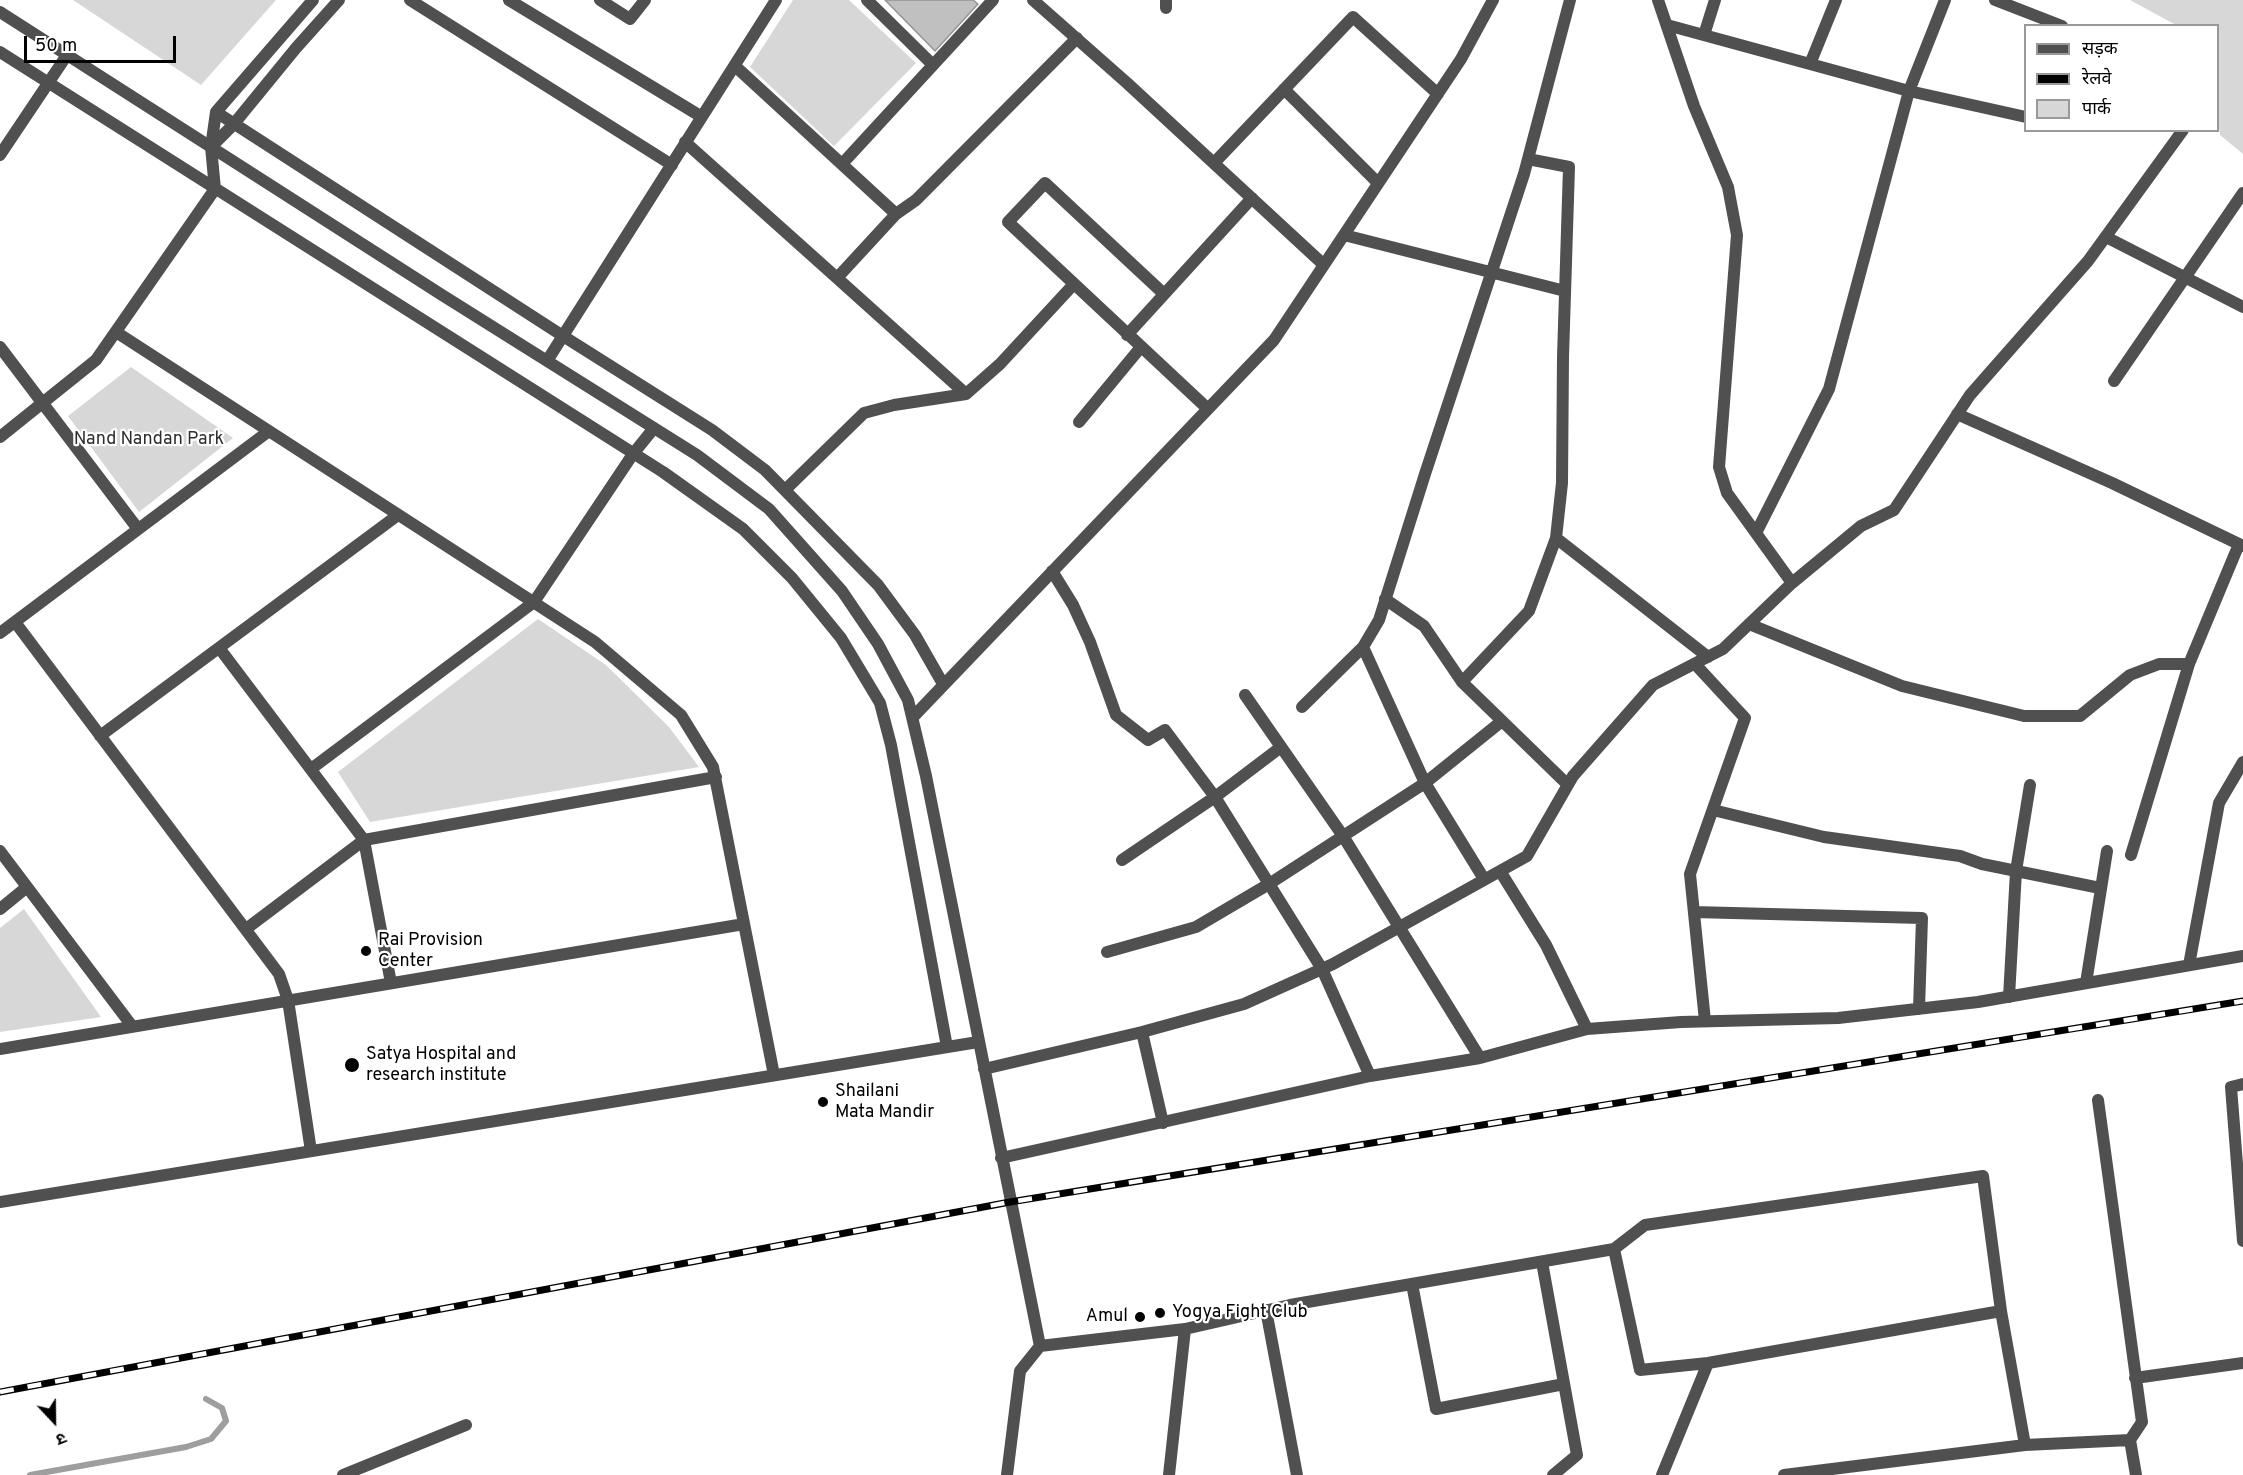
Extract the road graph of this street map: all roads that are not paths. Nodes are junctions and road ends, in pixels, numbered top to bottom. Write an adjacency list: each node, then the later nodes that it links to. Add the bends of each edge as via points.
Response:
1 (313, 0): 32 (street)
2 (339, 0): 35 (street)
3 (410, 0): 43 (street)
4 (509, 0): 33 (street)
5 (600, 0): 6 (street, via 630,19)
6 (645, 0)
7 (776, 0): 27 (street)
8 (867, 0): 26 (street)
9 (993, 0): 26 (street)
10 (1033, 0): 22 (street)
11 (1493, 0): 31 (street)
12 (1570, 0): 40 (street)
13 (1658, 0): 20 (street)
14 (1715, 0): 21 (street)
15 (1836, 0): 25 (street)
16 (1946, 0): 30 (street)
17 (1995, 0): 19 (street)
18 (0, 12): 24 (street)
19 (2056, 24)
20 (1667, 25): 21 (street); 78 (street, via 1694,106 1728,187 1737,235 1719,467 1727,493)
21 (1704, 35): 25 (street)
22 (1077, 38): 41 (street); 48 (street, via 916,200)
23 (0, 52): 28 (street)
24 (67, 55): 28 (street); 38 (street)
25 (1810, 64): 30 (street)
26 (933, 65): 42 (street)
27 (735, 66): 33 (street); 42 (street)
28 (48, 83): 39 (street); 45 (street)
29 (1284, 89): 31 (street, via 1353,17); 41 (street); 44 (street)
30 (1910, 91): 34 (street); 78 (street, via 1829,388)
31 (1438, 94): 44 (street)
32 (216, 112): 35 (street); 38 (street)
33 (702, 117): 37 (street)
34 (2024, 117)
35 (233, 124): 38 (street); 61 (street)
36 (2181, 132): 50 (street)
37 (685, 142): 43 (street); 53 (street)
38 (211, 147): 45 (street); 64 (street)
39 (0, 155)
40 (1528, 159): 52 (street); 56 (street, via 1569,167)
41 (1214, 163): 47 (street)
42 (842, 164): 48 (street)
43 (672, 165): 61 (street)
44 (1378, 183): 49 (street)
45 (215, 189): 59 (street); 74 (street)
46 (2243, 193): 54 (street)
47 (1252, 198): 51 (street); 57 (street)
48 (896, 214): 53 (street)
49 (1344, 235): 51 (street); 52 (street)
50 (2106, 237): 54 (street); 69 (street)
51 (1324, 265): 68 (street, via 1274,340)
52 (1492, 273): 56 (street); 83 (street)
53 (837, 278): 66 (street)
54 (2185, 278): 58 (street); 65 (street)
55 (1073, 285): 57 (street, via 1008,222 1045,183); 60 (street); 66 (street, via 1000,364)
56 (1565, 291): 79 (street, via 1562,483)
57 (1164, 294): 60 (street)
58 (2243, 307)
59 (116, 332): 67 (street, via 96,360); 72 (street)
60 (1127, 334): 63 (street)
61 (563, 336): 64 (street); 75 (street, via 712,430)
62 (0, 347): 67 (street)
63 (1141, 347): 68 (street); 70 (street)
64 (548, 361): 71 (street)
65 (2114, 381)
66 (966, 394): 75 (street, via 864,413)
67 (43, 403): 73 (street); 77 (street)
68 (1208, 409): 81 (street)
69 (1957, 414): 80 (street); 82 (street, via 1894,510 1861,526)
70 (1079, 422)
71 (654, 428): 74 (street); 97 (street, via 769,509 842,591 872,635 908,700)
72 (269, 431): 76 (street); 77 (street)
73 (0, 437)
74 (633, 454): 84 (street); 140 (street, via 742,529 792,578 841,638 880,703)
75 (785, 490): 94 (street, via 878,585 915,635)
76 (398, 515): 84 (street); 89 (street)
77 (138, 529): 85 (street)
78 (1756, 533): 82 (street)
79 (1556, 538): 90 (street); 93 (street, via 1529,611)
80 (2241, 545): 92 (street)
81 (1052, 571): 94 (street); 107 (street, via 1090,642 1116,715 1148,740 1165,730)
82 (1792, 583): 86 (street)
83 (1385, 599): 88 (street); 93 (street, via 1424,626)
84 (534, 603): 102 (street); 103 (street, via 595,642 681,715)
85 (15, 622): 87 (street); 99 (street)
86 (1749, 624): 90 (street, via 1723,649); 92 (street, via 1902,686 2024,716 2080,717 2130,675 2159,664)
87 (0, 633)
88 (1363, 647): 96 (street); 104 (street)
89 (220, 648): 99 (street); 102 (street)
90 (1708, 657): 91 (street)
91 (1695, 664): 105 (street, via 1653,685); 108 (street, via 1745,718)
92 (2188, 664): 113 (street)
93 (1462, 682): 98 (street)
94 (943, 684): 97 (street)
95 (1245, 694): 100 (street)
96 (1302, 707)
97 (912, 717): 139 (street)
98 (1502, 721): 104 (street); 105 (street)
99 (100, 736): 125 (street)
100 (1281, 747): 107 (street); 109 (street)
101 (2243, 762): 128 (street, via 2218,803)
102 (311, 769): 110 (street)
103 (716, 777): 110 (street); 123 (street)
104 (1425, 783): 109 (street); 117 (street)
105 (1568, 785): 115 (street, via 1527,856)
106 (2030, 785): 116 (street)
107 (1215, 797): 114 (street); 118 (street)
108 (1713, 810): 116 (street, via 1824,837 1960,856); 122 (street, via 1690,874)
109 (1343, 836): 118 (street); 124 (street)
110 (364, 840): 125 (street); 130 (street)
111 (0, 851): 119 (street)
112 (2107, 851): 120 (street)
113 (2131, 855)
114 (1122, 860)
115 (1500, 870): 117 (street); 137 (street, via 1546,945)
116 (2016, 871): 120 (street); 132 (street)
117 (1484, 879): 124 (street)
118 (1269, 884): 126 (street, via 1196,927); 129 (street)
119 (27, 887): 121 (street); 136 (street)
120 (2100, 888): 131 (street)
121 (0, 909)
122 (1694, 912): 134 (street, via 1922,918); 135 (street)
123 (744, 924): 130 (street); 144 (street)
124 (1399, 926): 129 (street); 142 (street)
125 (246, 929): 133 (street, via 279,974)
126 (1107, 952)
127 (2243, 956): 128 (street)
128 (2189, 965): 131 (street)
129 (1322, 969): 138 (street, via 1244,1004); 145 (street)
130 (391, 983): 133 (street)
131 (2086, 983): 132 (street)
132 (2009, 997): 134 (street)
133 (288, 1000): 136 (street); 149 (street)
134 (1919, 1009): 135 (street, via 1839,1018)
135 (1705, 1021): 137 (street)
136 (132, 1026): 141 (street)
137 (1587, 1029): 142 (street)
138 (1142, 1032): 143 (street); 148 (street)
139 (978, 1042): 140 (street); 143 (street)
140 (947, 1047): 144 (street)
141 (0, 1048)
142 (1480, 1058): 145 (street)
143 (984, 1069): 150 (street)
144 (774, 1076): 149 (street)
145 (1370, 1076): 148 (street)
146 (2239, 1086): 152 (street)
147 (2098, 1100): 162 (street)
148 (1163, 1123): 150 (street)
149 (311, 1151): 151 (street)
150 (1001, 1158): 159 (street)
151 (0, 1202)
152 (2243, 1241)
153 (1614, 1249): 154 (street); 157 (street, via 1645,1226 1983,1176); 160 (street, via 1640,1370)
154 (1542, 1262): 155 (street); 163 (street)
155 (1412, 1284): 156 (street); 163 (street, via 1436,1409)
156 (1266, 1310): 158 (street); 170 (street)
157 (2001, 1311): 160 (street); 166 (street)
158 (1185, 1329): 159 (street); 169 (street)
159 (1040, 1346): 168 (street, via 1020,1371)
160 (1708, 1363): 172 (street)
161 (2243, 1363): 162 (street)
162 (2135, 1378): 165 (street, via 2142,1422)
163 (1564, 1384): 171 (street, via 1577,1455)
164 (466, 1425): 167 (street)
165 (2130, 1440): 166 (street); 174 (street)
166 (2025, 1445): 173 (street)
167 (343, 1475)
168 (1007, 1475)
169 (1169, 1475)
170 (1297, 1475)
171 (1553, 1475)
172 (1662, 1475)
173 (1784, 1475)
174 (2136, 1475)

